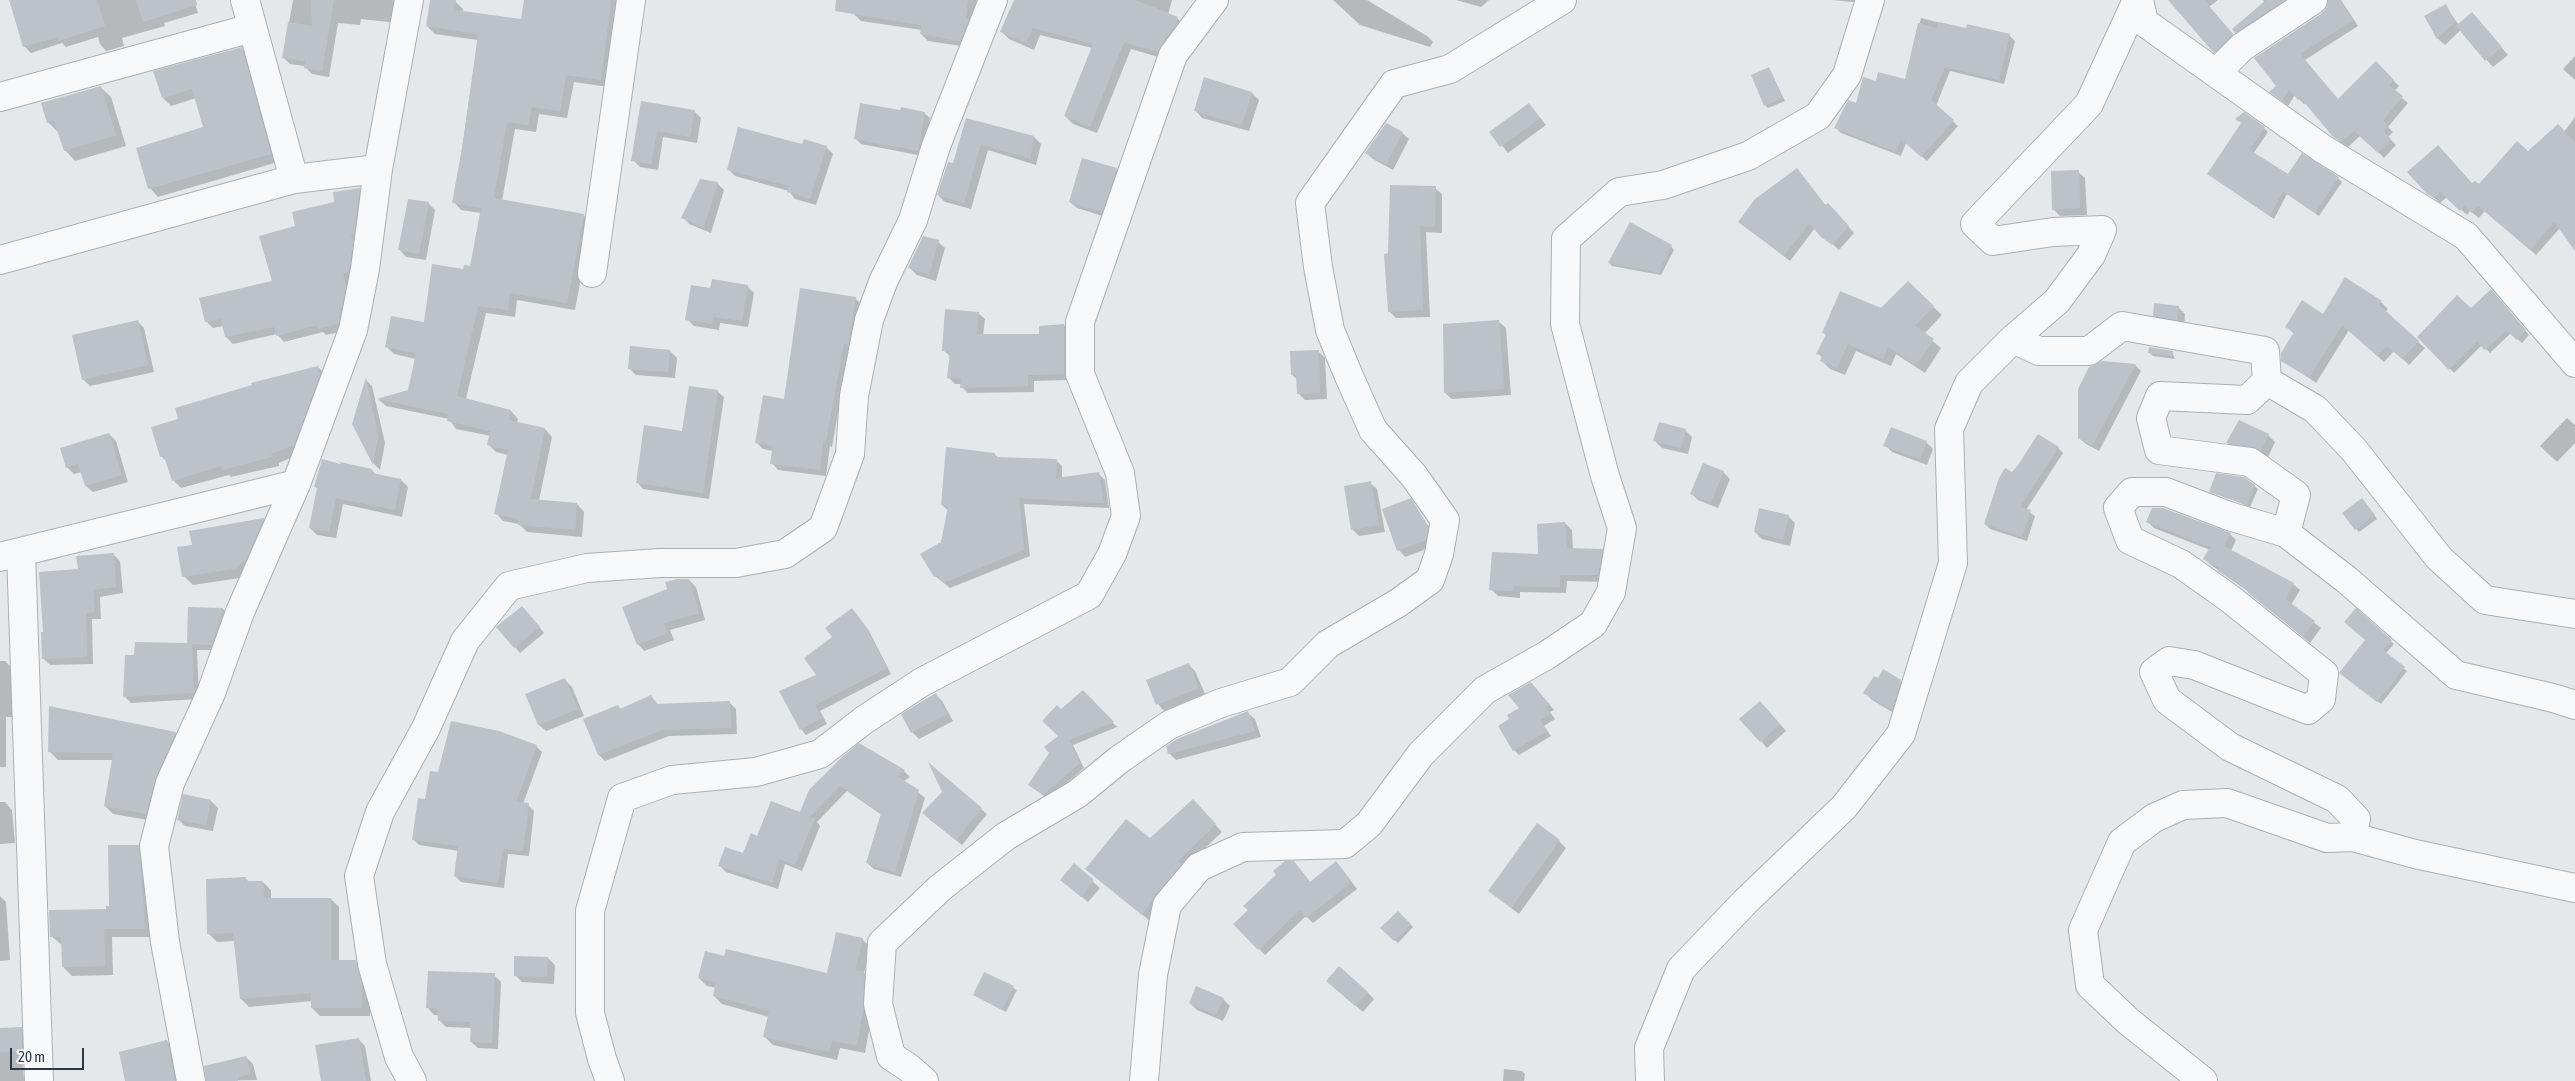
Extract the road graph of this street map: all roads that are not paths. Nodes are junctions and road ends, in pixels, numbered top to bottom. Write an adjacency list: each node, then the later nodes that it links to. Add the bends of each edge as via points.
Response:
1 (245, 0): 10 (street)
2 (409, 0): 13 (street)
3 (631, 0): 16 (street)
4 (993, 0): 29 (street, via 936,146 913,220 869,320 854,396 850,454 823,528 785,554 736,563 660,563 587,568 509,586 464,641 426,728 380,812 359,876 372,964 399,1057)
5 (1214, 0): 30 (street, via 1173,55 1080,322 1080,374 1120,474 1124,499 1126,516 1112,554 1088,595 922,682 820,754 756,772 672,780 622,798 590,911 590,1013)
6 (1562, 0): 31 (street, via 1450,69 1394,84 1310,203 1330,330 1348,374 1373,430 1414,476 1445,520 1430,580 1328,644 1290,682 1221,703 1169,725 1077,794 1006,836 940,888 882,943 878,1004 891,1056)
7 (1870, 0): 32 (street, via 1847,75 1818,116 1748,156 1663,186 1619,192 1566,239 1565,324 1622,528 1611,592 1593,624 1547,656 1486,690 1421,754 1368,824 1345,844 1243,847 1199,868 1167,905 1153,975)
8 (2138, 0): 11 (street, via 2144,22); 17 (street, via 2089,104 1975,224 1992,241 2053,232 2102,230 2091,255 2057,301)
9 (2313, 0): 11 (street, via 2242,47)
10 (252, 28): 12 (street); 14 (street)
11 (2216, 73): 18 (street, via 2323,149 2466,236)
12 (0, 97)
13 (378, 169): 14 (street); 20 (street, via 353,330)
14 (294, 179): 15 (street)
15 (0, 260)
16 (592, 273)
17 (2013, 339): 19 (street, via 2039,351 2089,351 2122,326 2265,351); 33 (street, via 1969,383 1949,429 1953,563 1901,734 1844,807 1681,969 1649,1048)
18 (2575, 363)
19 (2267, 381): 21 (street, via 2247,400 2160,396 2150,418 2159,450 2250,462 2296,495); 23 (street, via 2315,408 2354,450 2439,558 2485,600)
20 (296, 484): 22 (street); 28 (street, via 240,612 211,693 170,783 154,846 165,942)
21 (2286, 533): 24 (street, via 2347,580 2456,675); 25 (street, via 2166,492 2132,492 2118,508 2130,540 2181,564 2324,674 2321,699 2308,710 2194,665 2169,661 2154,672 2167,700 2230,748 2337,799 2356,819)
22 (10, 554): 27 (street)
23 (2575, 614)
24 (2575, 705)
25 (2353, 837): 26 (street, via 2415,854); 34 (street, via 2327,838 2227,802 2184,805 2154,818 2122,842 2083,930 2090,985 2128,1021)
26 (2575, 888)
27 (39, 1081)
28 (191, 1081)
29 (412, 1081)
30 (610, 1081)
31 (924, 1081)
32 (1144, 1081)
33 (1650, 1081)
34 (2203, 1081)

